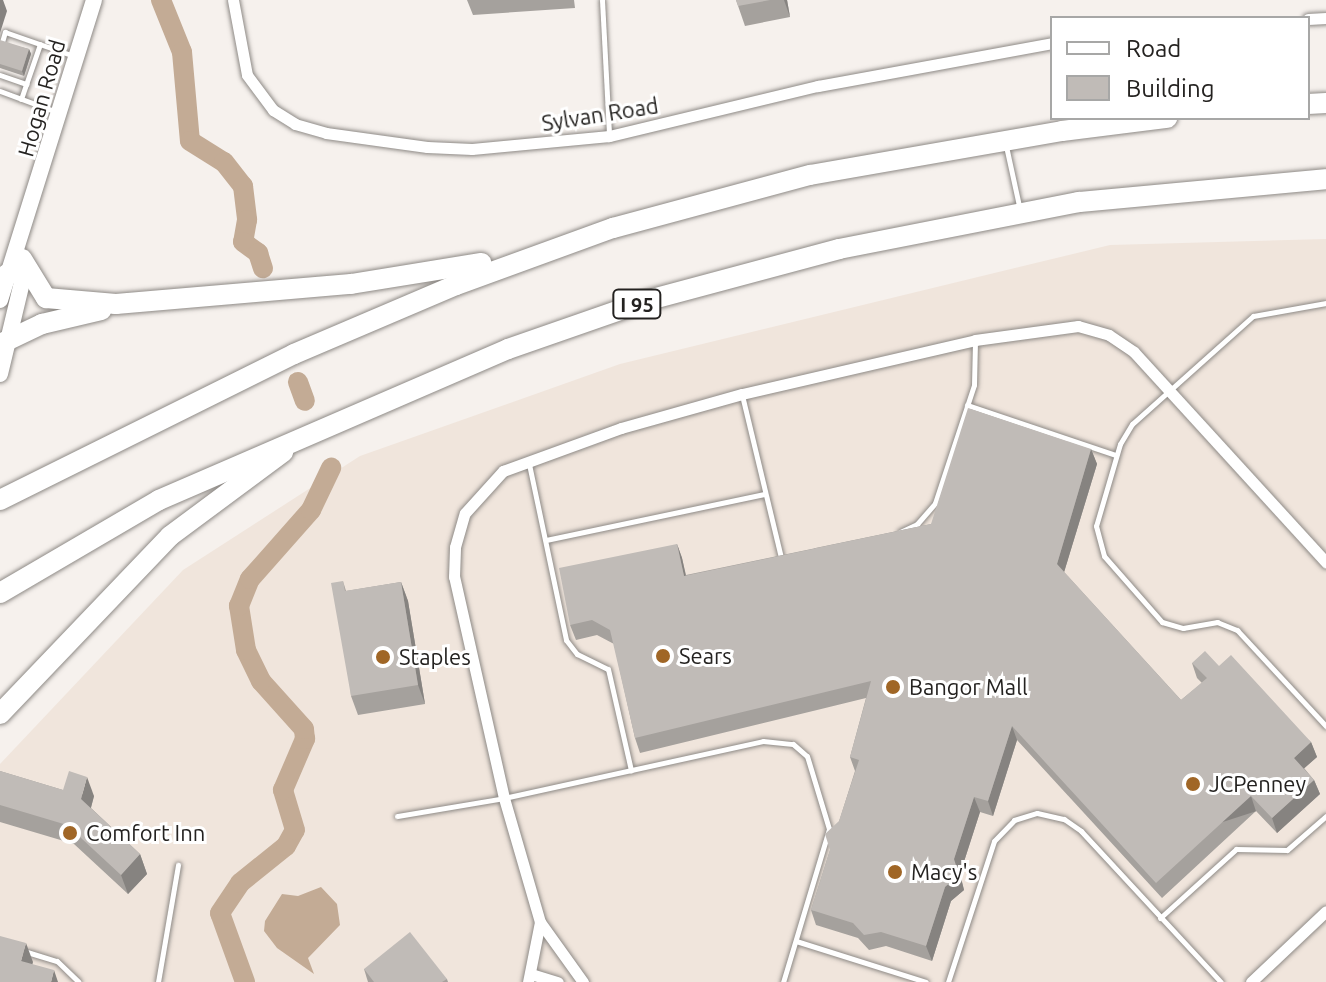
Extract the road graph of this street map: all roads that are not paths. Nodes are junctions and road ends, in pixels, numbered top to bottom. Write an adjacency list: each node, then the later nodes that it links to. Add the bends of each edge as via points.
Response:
1 (94, 0): 9 (main road, Hogan Road)
2 (233, 0): 16 (street, Sylvan Road, via 247,75 273,110 295,124 427,147 499,147)
3 (602, 0): 16 (lane)
4 (21, 37): 6 (lane); 7 (lane, via 5,32); 8 (lane)
5 (1050, 43): 16 (street, Sylvan Road, via 818,86)
6 (40, 44): 9 (lane); 11 (lane)
7 (0, 49)
8 (17, 50)
9 (75, 57): 14 (main road, Hogan Road)
10 (0, 75): 11 (lane)
11 (26, 84): 13 (lane)
12 (0, 91): 13 (lane)
13 (21, 99): 14 (lane)
14 (59, 113): 21 (main road, Hogan Road)
15 (1153, 120): 17 (highway)
16 (609, 136)
17 (1005, 141): 19 (lane); 20 (highway, via 810,175)
18 (1326, 179): 19 (highway, I 95, via 1079,202)
19 (1021, 214): 32 (highway, I 95, via 839,249 649,300 508,349)
20 (613, 228): 25 (highway, via 446,273); 36 (highway, via 456,285 294,354)
21 (22, 252): 22 (main road, Hogan Road); 25 (highway, via 46,298); 27 (main road, Hogan Road, via 23,278)
22 (4, 281): 23 (main road, Hogan Road)
23 (0, 300)
24 (1326, 303): 29 (lane, via 1253,316)
25 (116, 304): 27 (highway)
26 (975, 340): 29 (street, via 1057,325 1091,329 1123,343); 30 (street); 31 (lane)
27 (5, 341): 28 (main road, Hogan Road)
28 (0, 374)
29 (1169, 389): 33 (lane, via 1132,424); 40 (street)
30 (742, 394): 34 (street); 35 (lane)
31 (967, 405): 33 (lane); 37 (lane, via 935,503 917,524)
32 (294, 440): 41 (highway, I 95, via 159,500); 42 (highway, via 275,461 170,536)
33 (1116, 455): 43 (lane, via 1096,526 1110,564 1169,626 1207,621 1237,630)
34 (528, 459): 38 (lane); 45 (street, via 503,471 474,497 455,547 454,577)
35 (764, 494): 38 (lane); 39 (lane, via 778,557)
36 (0, 500)
37 (889, 534)
38 (545, 541): 44 (lane, via 566,640 577,654 608,669)
39 (790, 555)
40 (1326, 562)
41 (0, 593)
42 (0, 714)
43 (1326, 726)
44 (631, 770): 45 (lane); 52 (lane, via 771,739 793,744 807,756 829,829)
45 (504, 798): 46 (lane); 51 (street)
46 (397, 816)
47 (1326, 816): 50 (lane, via 1287,850 1236,849)
48 (178, 865): 56 (lane)
49 (1326, 911): 63 (street)
50 (1160, 918): 61 (lane, via 1073,824 1031,814 1014,820 994,841); 62 (lane)
51 (540, 922): 54 (street); 58 (street)
52 (796, 941): 59 (lane); 60 (lane)
53 (14, 949): 55 (lane, via 57,961)
54 (529, 978): 57 (street)
55 (79, 982)
56 (158, 982)
57 (558, 982)
58 (583, 982)
59 (783, 982)
60 (926, 982)
61 (948, 982)
62 (1221, 982)
63 (1251, 982)

